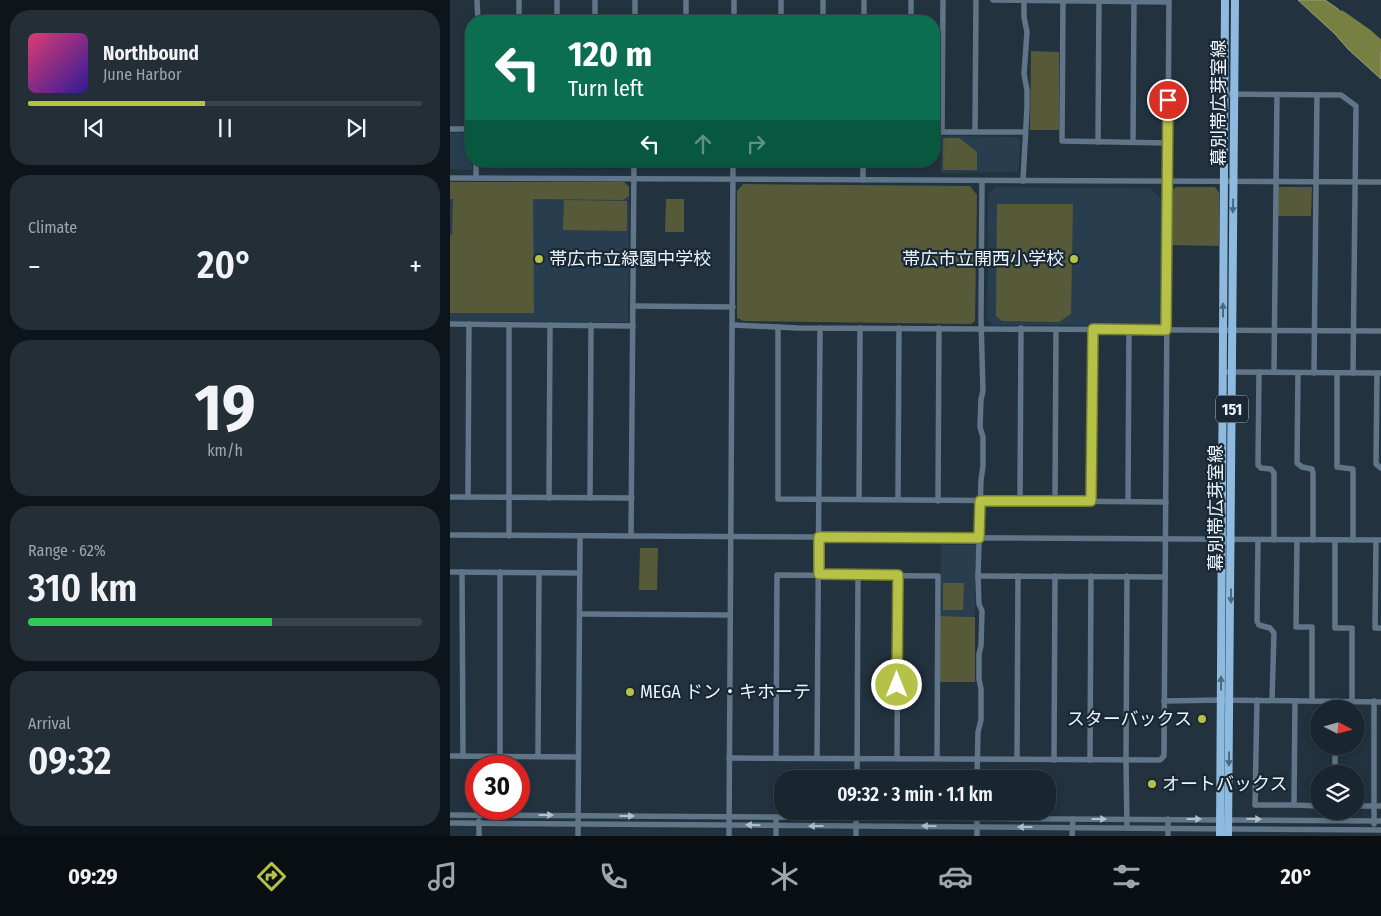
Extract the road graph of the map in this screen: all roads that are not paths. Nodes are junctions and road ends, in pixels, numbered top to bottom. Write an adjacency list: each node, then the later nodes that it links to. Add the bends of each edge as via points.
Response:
1 (477, 0): 22 (street)
2 (519, 0): 23 (street)
3 (557, 0): 24 (street)
4 (595, 0): 25 (street)
5 (635, 0): 26 (street)
6 (686, 0): 27 (street)
7 (734, 0): 28 (street)
8 (781, 0): 29 (street)
9 (823, 0): 30 (street)
10 (864, 0): 31 (street)
11 (911, 0): 32 (street)
12 (943, 0): 39 (street)
13 (976, 0): 40 (street)
14 (993, 0): 15 (street)
15 (1024, 0): 16 (street); 41 (street, via 1027,32)
16 (1063, 0): 17 (street); 42 (street, via 1062,141)
17 (1099, 0): 20 (street); 42 (street)
18 (1225, 0): 33 (main road, 幕別帯広芽室線 / 151)
19 (1235, 0): 34 (main road, 幕別帯広芽室線 / 151)
20 (1134, 1): 21 (street); 43 (street)
21 (1169, 1): 44 (street)
22 (478, 15)
23 (519, 15)
24 (556, 15)
25 (595, 15)
26 (635, 15)
27 (686, 15)
28 (734, 15)
29 (781, 15)
30 (822, 15)
31 (864, 15)
32 (911, 15)
33 (1225, 94): 34 (street); 57 (main road, 幕別帯広芽室線 / 151)
34 (1234, 94): 35 (street); 58 (main road, 幕別帯広芽室線 / 151)
35 (1277, 95): 36 (street); 59 (street)
36 (1317, 95): 60 (street); 61 (street, via 1342,95 1356,106)
37 (450, 129): 38 (street)
38 (465, 129)
39 (942, 132): 40 (street)
40 (975, 132): 41 (street)
41 (1025, 132): 55 (street)
42 (1098, 142): 43 (street)
43 (1133, 142): 44 (street)
44 (1168, 143): 56 (street)
45 (476, 167): 50 (street)
46 (634, 167): 51 (street)
47 (733, 167): 52 (street)
48 (863, 167): 53 (street)
49 (450, 178): 50 (street)
50 (476, 178): 51 (street)
51 (634, 178): 52 (street); 63 (street)
52 (733, 179): 53 (street); 64 (street)
53 (862, 180): 54 (street)
54 (982, 180): 55 (street); 77 (street)
55 (1023, 181): 56 (street)
56 (1168, 182): 57 (street); 82 (street)
57 (1224, 182): 58 (street); 83 (main road, 幕別帯広芽室線 / 151, one-way to 57)
58 (1234, 182): 59 (street); 84 (main road, 幕別帯広芽室線 / 151, one-way to 84)
59 (1276, 182): 60 (street); 85 (street)
60 (1316, 182): 61 (street); 86 (street)
61 (1355, 182): 62 (street); 87 (street)
62 (1381, 182)
63 (633, 306): 64 (street); 70 (street)
64 (732, 307): 71 (street)
65 (450, 324): 66 (street)
66 (469, 324): 67 (street); 100 (street)
67 (509, 325): 68 (street); 101 (street)
68 (550, 325): 69 (street); 102 (street)
69 (591, 325): 70 (street); 103 (street)
70 (633, 326): 104 (street)
71 (733, 326): 72 (street); 119 (street)
72 (778, 327): 73 (street); 105 (street, via 778,499)
73 (820, 328): 74 (street); 105 (street)
74 (860, 328): 75 (street); 106 (street)
75 (899, 328): 76 (street); 107 (street)
76 (939, 328): 77 (street); 109 (street)
77 (981, 328): 78 (street); 110 (street, via 983,466)
78 (1021, 328): 79 (street); 111 (street)
79 (1056, 329): 80 (street); 108 (street)
80 (1093, 329): 81 (street); 112 (street)
81 (1129, 330): 82 (street); 113 (street)
82 (1166, 330): 83 (street); 114 (street)
83 (1222, 330): 84 (street); 89 (main road, 幕別帯広芽室線 / 151)
84 (1232, 330): 85 (street); 90 (main road, 幕別帯広芽室線 / 151)
85 (1275, 330): 86 (street); 92 (street)
86 (1314, 330): 87 (street); 94 (street)
87 (1354, 331): 88 (street); 96 (street)
88 (1381, 331)
89 (1222, 372): 90 (street); 122 (main road, 幕別帯広芽室線 / 151)
90 (1232, 372): 91 (street); 124 (main road, 幕別帯広芽室線 / 151)
91 (1259, 372): 92 (street); 126 (street, via 1258,465 1274,473)
92 (1274, 372): 93 (street)
93 (1298, 373): 94 (street); 128 (street, via 1297,463 1312,469 1313,473)
94 (1314, 373): 95 (street)
95 (1337, 373): 96 (street); 130 (street, via 1337,467 1353,469)
96 (1353, 373): 97 (street)
97 (1379, 373): 98 (street, via 1376,464)
98 (1381, 468)
99 (450, 497): 100 (street)
100 (468, 497): 101 (street)
101 (508, 498): 102 (street); 116 (street)
102 (549, 498): 103 (street)
103 (590, 498): 104 (street)
104 (632, 498): 118 (street)
105 (819, 499): 106 (street); 120 (street)
106 (859, 500): 107 (street)
107 (898, 500): 109 (street)
108 (1055, 500): 111 (street); 112 (street)
109 (938, 501): 110 (street)
110 (980, 501): 111 (street); 121 (street)
111 (1020, 501)
112 (1091, 501): 113 (street)
113 (1128, 501): 114 (street)
114 (1166, 502): 123 (street)
115 (450, 535): 116 (street)
116 (509, 536): 117 (street)
117 (580, 536): 118 (street); 136 (street)
118 (632, 536): 119 (street)
119 (730, 537): 120 (street); 147 (street)
120 (819, 537): 121 (street); 137 (street)
121 (979, 538): 123 (street); 140 (street)
122 (1222, 539): 123 (street); 124 (street); 149 (main road, 幕別帯広芽室線 / 151, one-way to 122)
123 (1165, 540): 145 (street)
124 (1231, 540): 125 (street); 150 (main road, 幕別帯広芽室線 / 151, one-way to 150)
125 (1258, 540): 126 (street); 152 (street, via 1257,621 1274,634)
126 (1274, 540): 127 (street)
127 (1297, 540): 128 (street); 153 (street, via 1296,627 1312,627)
128 (1312, 540): 129 (street)
129 (1336, 540): 130 (street); 154 (street, via 1335,628 1352,628)
130 (1353, 540): 131 (street)
131 (1379, 540): 148 (street, via 1375,628)
132 (450, 572): 133 (street)
133 (462, 572): 134 (street); 162 (street)
134 (500, 572): 135 (street); 160 (street)
135 (539, 572): 136 (street); 164 (street)
136 (579, 573): 146 (street)
137 (819, 574): 138 (street); 167 (street, via 777,575); 168 (street)
138 (858, 575): 139 (street); 169 (street)
139 (898, 575): 170 (street); 171 (street, via 938,576)
140 (978, 576): 141 (street); 172 (street, via 982,611 979,654 981,720)
141 (1018, 576): 142 (street); 173 (street)
142 (1055, 576): 143 (street); 174 (street)
143 (1091, 576): 144 (street); 175 (street)
144 (1127, 576): 145 (street); 176 (street)
145 (1165, 577): 155 (street)
146 (580, 614): 147 (street); 165 (street)
147 (730, 615): 166 (street)
148 (1381, 628)
149 (1221, 700): 150 (street); 155 (street); 194 (main road, 幕別帯広芽室線 / 151)
150 (1230, 700): 151 (street); 194 (main road, 幕別帯広芽室線 / 151, one-way to 194)
151 (1257, 700): 152 (street); 179 (street, via 1255,804)
152 (1272, 700): 156 (street)
153 (1312, 700)
154 (1352, 700)
155 (1164, 701): 176 (street, via 1164,756 1160,760)
156 (1294, 701): 157 (street); 179 (street)
157 (1310, 701)
158 (1365, 702): 159 (street)
159 (1378, 702): 182 (street)
160 (500, 755)
161 (450, 756): 162 (street)
162 (463, 756)
163 (530, 756): 164 (street)
164 (538, 756): 165 (street)
165 (578, 757): 187 (street)
166 (729, 758): 167 (street); 188 (street)
167 (776, 758): 168 (street)
168 (818, 758): 169 (street)
169 (858, 758): 170 (street); 177 (street)
170 (897, 758): 171 (street)
171 (937, 758): 172 (street)
172 (977, 759): 173 (street); 178 (street)
173 (1017, 759): 174 (street)
174 (1054, 760): 175 (street)
175 (1090, 760): 176 (street)
176 (1126, 760): 192 (street)
177 (857, 770)
178 (977, 770)
179 (1294, 805): 180 (street)
180 (1310, 806)
181 (1365, 806): 182 (street)
182 (1374, 806): 183 (street); 201 (street)
183 (1381, 806)
184 (450, 815): 185 (street)
185 (465, 815)
186 (530, 815): 187 (street, one-way to 187)
187 (578, 815): 188 (street, one-way to 188); 205 (street)
188 (729, 816): 189 (street); 206 (street)
189 (774, 817)
190 (1056, 818): 191 (street)
191 (1073, 819): 192 (street, one-way to 192); 210 (street)
192 (1126, 819): 193 (street); 211 (street)
193 (1168, 819): 194 (street, one-way to 194); 212 (street)
194 (1224, 819): 199 (street, one-way to 199); 216 (main road, 幕別帯広芽室線 / 151); 217 (main road, 幕別帯広芽室線 / 151)
195 (479, 820): 204 (street)
196 (776, 820): 207 (street)
197 (856, 820): 208 (street)
198 (978, 820): 209 (street)
199 (1280, 820): 200 (street); 213 (street)
200 (1359, 821): 201 (street); 218 (street)
201 (1374, 821): 202 (street); 214 (street)
202 (1381, 821)
203 (450, 823): 204 (street)
204 (479, 824): 205 (street); 219 (street)
205 (578, 824): 206 (street); 220 (street)
206 (729, 825): 207 (street, one-way to 206); 221 (street)
207 (776, 826): 208 (street, one-way to 207); 222 (street)
208 (856, 826): 209 (street, one-way to 208); 223 (street)
209 (978, 827): 210 (street, one-way to 209); 224 (street)
210 (1072, 828): 211 (street); 225 (street)
211 (1127, 828): 212 (street)
212 (1168, 828): 216 (street); 226 (street)
213 (1279, 828): 217 (street); 218 (street); 227 (street)
214 (1374, 830): 215 (street); 218 (street)
215 (1381, 830)
216 (1220, 832): 217 (street)
217 (1228, 832)
218 (1358, 833)
219 (479, 836)
220 (578, 836)
221 (729, 836)
222 (776, 836)
223 (856, 836)
224 (978, 836)
225 (1072, 836)
226 (1168, 836)
227 (1279, 836)

